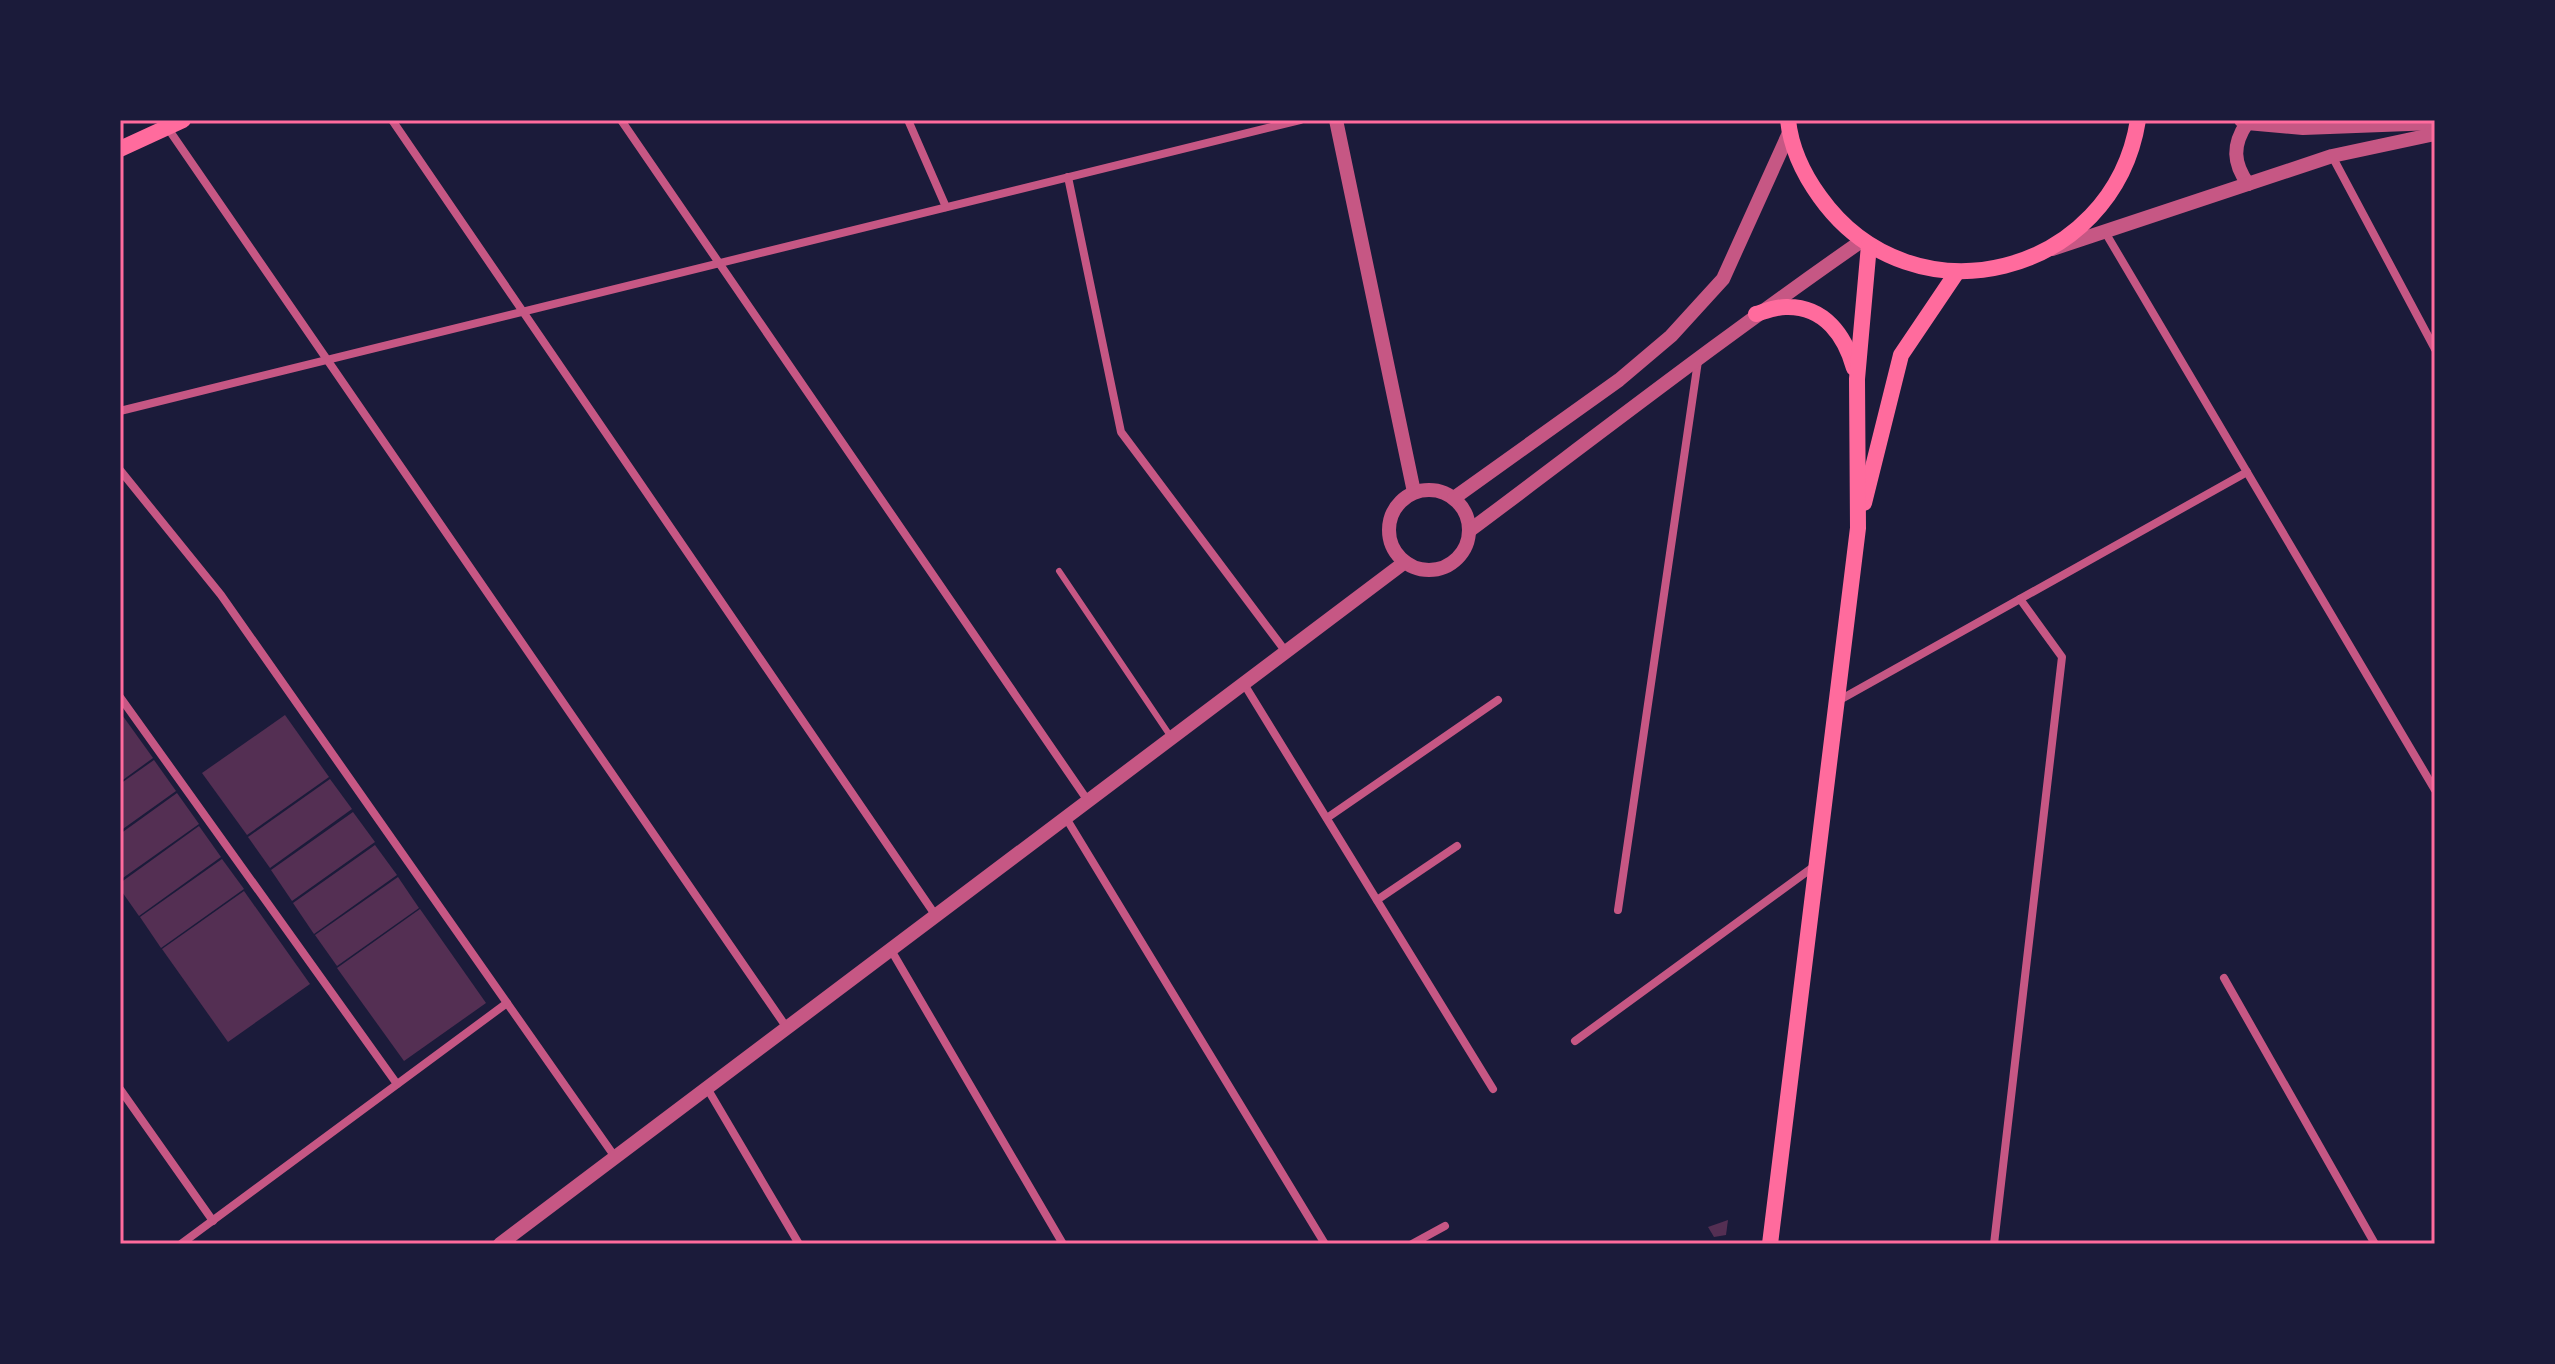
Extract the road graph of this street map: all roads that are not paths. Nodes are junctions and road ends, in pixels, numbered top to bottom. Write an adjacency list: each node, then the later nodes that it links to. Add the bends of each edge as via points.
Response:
1 (183, 120): 11 (main road)
2 (392, 120): 24 (street)
3 (621, 120): 22 (street)
4 (908, 120): 18 (street)
5 (1300, 120): 16 (street)
6 (1336, 120): 33 (street)
7 (2138, 120): 21 (main road, via 2134,145 2115,187 2085,224)
8 (2244, 122): 10 (street); 17 (street, via 2236,160)
9 (2435, 123): 10 (street)
10 (2317, 124)
11 (167, 127): 14 (main road); 27 (street)
12 (1789, 127): 20 (main road, via 1806,177 1833,215); 34 (street, via 1723,279 1671,336 1619,380)
13 (2435, 134): 15 (street)
14 (120, 149)
15 (2332, 156): 17 (street); 26 (street)
16 (1068, 177): 18 (street); 40 (street, via 1121,432)
17 (2248, 184): 19 (street)
18 (946, 207): 22 (street)
19 (2105, 232): 21 (street); 32 (street)
20 (1866, 242): 23 (main road, via 1912,264); 25 (street); 29 (main road)
21 (2047, 251): 23 (main road, via 2004,267)
22 (718, 263): 24 (street); 47 (street)
23 (1957, 272): 35 (main road, via 1901,355)
24 (522, 312): 27 (street); 54 (street)
25 (1756, 314): 28 (street); 29 (main road, via 1786,306 1819,313 1843,338)
26 (2435, 349)
27 (327, 360): 30 (street); 58 (street)
28 (1698, 361): 36 (street); 53 (street)
29 (1857, 379): 35 (main road)
30 (120, 411)
31 (120, 470): 57 (street, via 221,595)
32 (2247, 472): 39 (street); 46 (street)
33 (1414, 492): 34 (street, via 1428,489); 37 (street, via 1391,516 1389,533)
34 (1454, 498): 36 (street, via 1468,519)
35 (1858, 528): 44 (main road)
36 (1469, 531): 37 (street, via 1465,548 1438,569)
37 (1405, 562): 40 (street)
38 (1059, 571): 45 (lane)
39 (2020, 599): 44 (street); 75 (street, via 2062,657)
40 (1286, 652): 41 (street)
41 (1244, 684): 45 (street); 49 (street)
42 (120, 697): 60 (street)
43 (1498, 700): 49 (street)
44 (1836, 702): 51 (main road)
45 (1171, 738): 47 (street)
46 (2435, 790)
47 (1088, 801): 48 (street)
48 (1066, 818): 54 (street); 72 (street)
49 (1327, 818): 52 (street)
50 (1457, 846): 52 (street)
51 (1816, 865): 59 (street); 74 (main road)
52 (1377, 900): 63 (street)
53 (1618, 910)
54 (936, 916): 55 (street)
55 (891, 950): 58 (street); 71 (street)
56 (2224, 978): 76 (street)
57 (507, 1003): 60 (street); 64 (street)
58 (787, 1028): 61 (street)
59 (1575, 1041)
60 (397, 1084): 65 (street)
61 (707, 1088): 64 (street); 70 (street)
62 (120, 1089): 65 (street)
63 (1493, 1089)
64 (615, 1157): 67 (street)
65 (213, 1221): 68 (street)
66 (1445, 1226): 73 (street)
67 (519, 1238): 69 (street)
68 (181, 1244)
69 (500, 1244)
70 (799, 1244)
71 (1063, 1244)
72 (1325, 1244)
73 (1412, 1244)
74 (1770, 1244)
75 (1994, 1244)
76 (2375, 1244)

